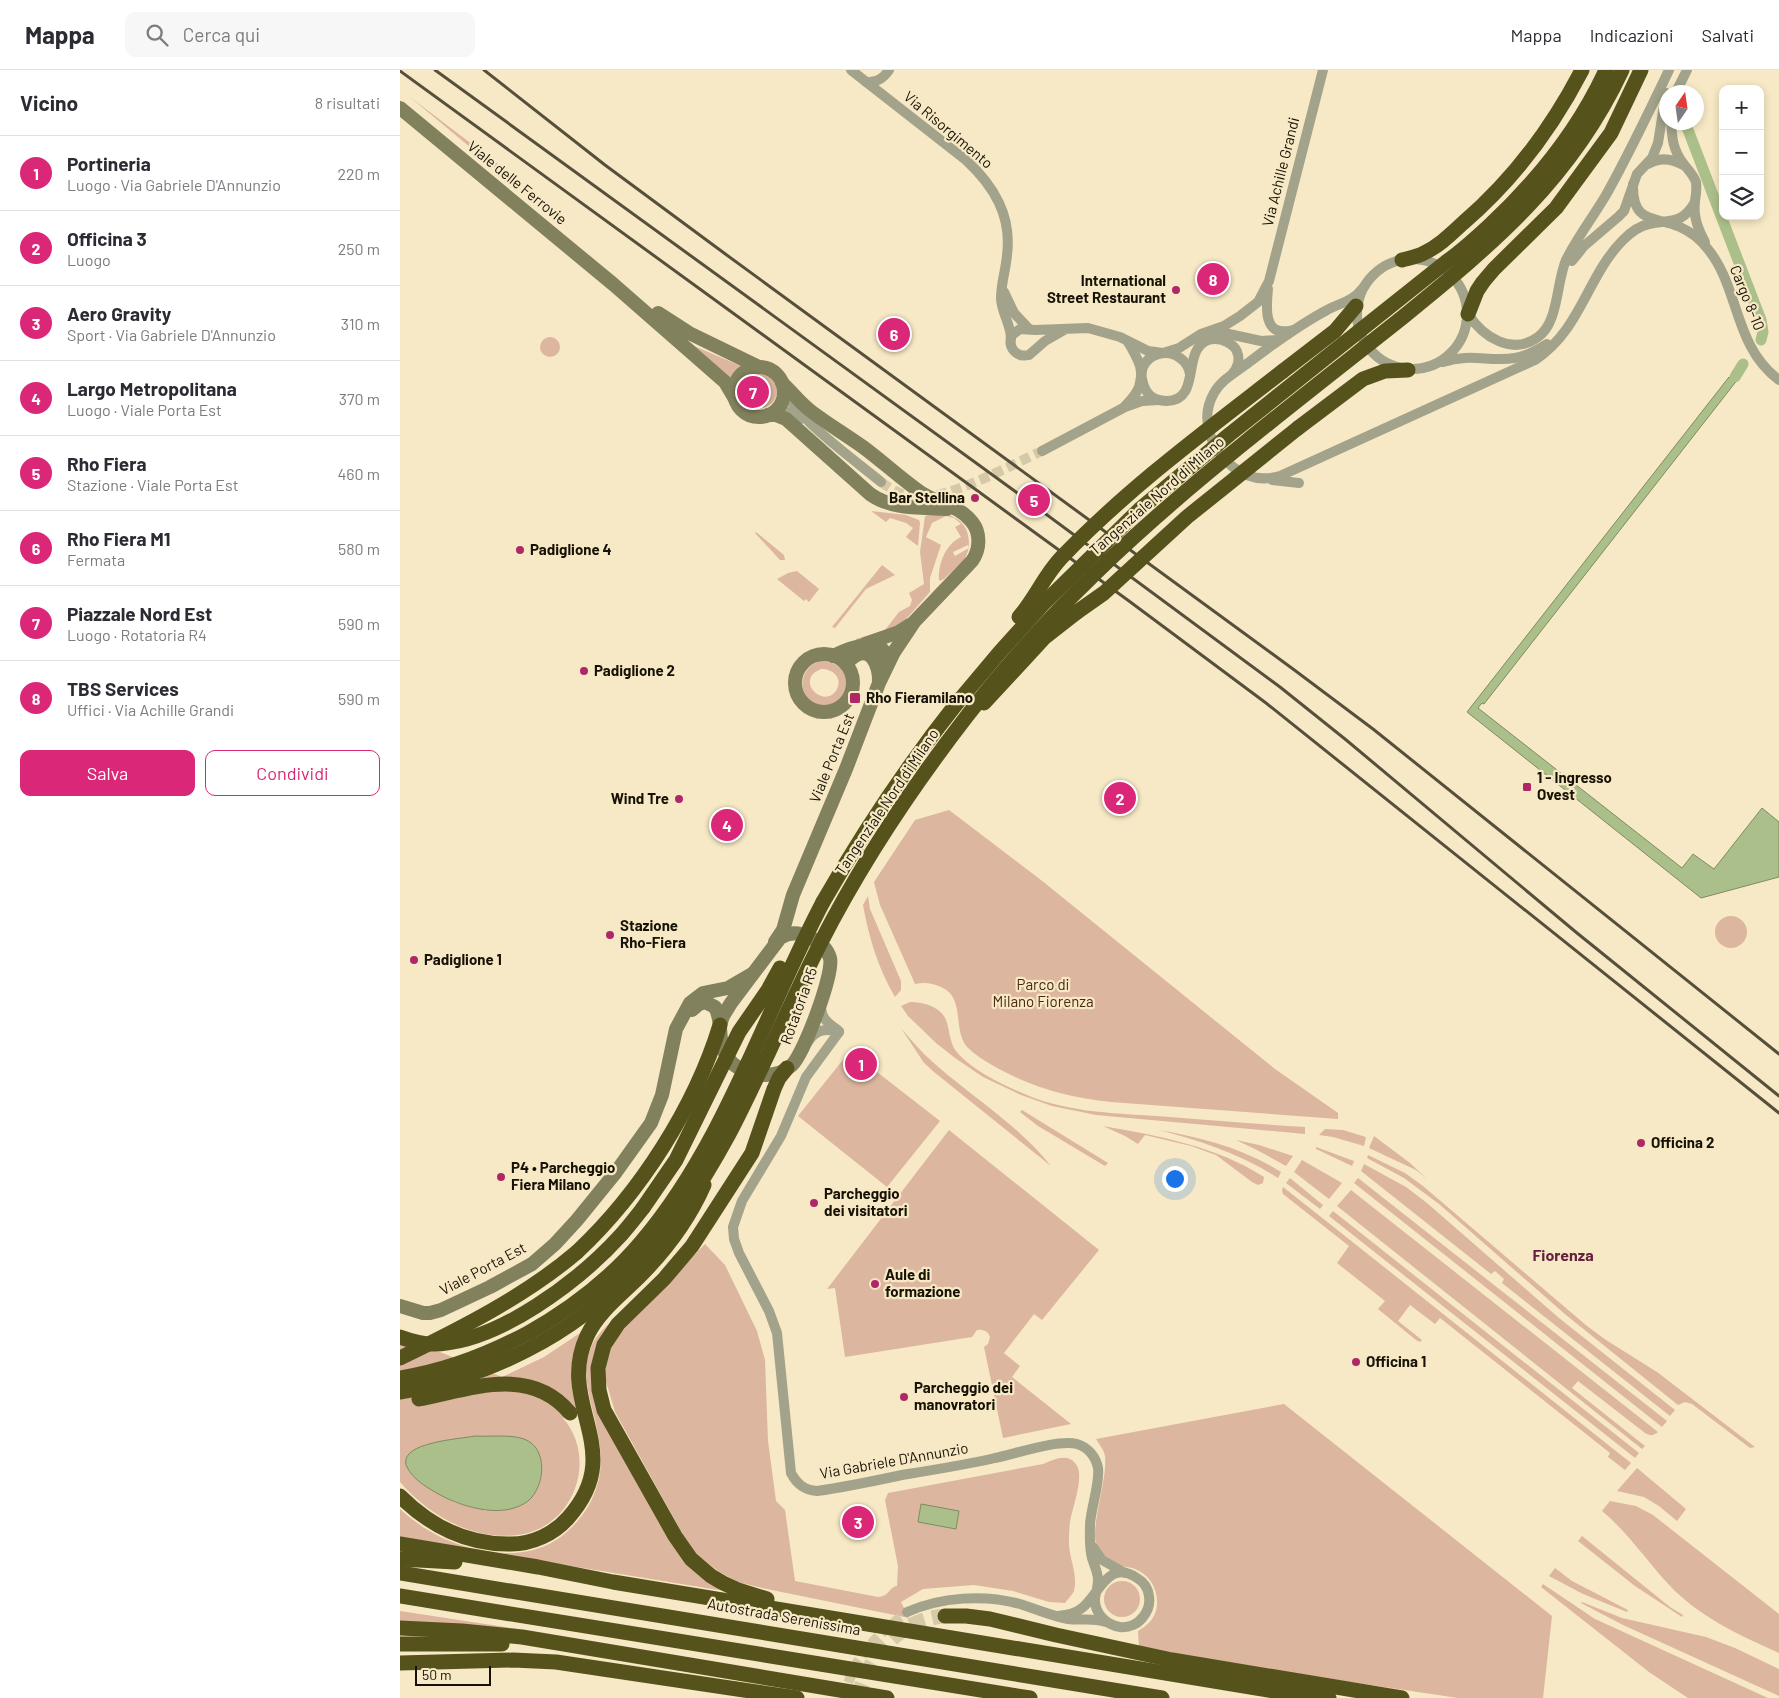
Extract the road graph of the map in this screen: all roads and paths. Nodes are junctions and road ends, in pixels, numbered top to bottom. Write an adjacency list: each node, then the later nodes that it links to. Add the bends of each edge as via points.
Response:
1 (850, 70): 11 (street, Via Risorgimento)
2 (889, 70): 11 (street, via 881,79)
3 (1323, 70): 24 (street, Via Achille Grandi)
4 (1582, 70): 23 (highway, via 1566,100 1528,155 1484,206 1438,245)
5 (1606, 70): 65 (highway, Tangenziale Nord di Milano, bridge, via 1562,145 1495,220 1459,253 1140,509 1044,603)
6 (1622, 70): 66 (highway, Tangenziale Nord di Milano, bridge, via 1584,138 1523,212 1460,270 1147,525 1056,611 1003,670)
7 (1641, 70): 30 (highway, via 1611,133 1556,208 1483,282)
8 (1669, 70): 27 (street, via 1608,191 1567,260)
9 (1675, 70): 12 (street)
10 (1687, 70): 13 (street)
11 (866, 82): 26 (street, Via Risorgimento, via 966,160 993,191 1002,207 1008,234)
12 (1670, 85)
13 (1680, 85)
14 (400, 108): 25 (street, Viale delle Ferrovie)
15 (1660, 130): 18 (street, via 1652,158)
16 (1672, 130): 17 (street, via 1674,147)
17 (1684, 165): 18 (street, via 1665,159 1654,160); 20 (street, via 1696,182)
18 (1645, 166): 19 (street)
19 (1633, 184): 21 (street, via 1633,195 1640,210 1652,220); 27 (street, via 1624,211 1584,246)
20 (1695, 202): 21 (street, via 1682,218); 22 (street, Cargo 8-10, via 1694,215)
21 (1662, 223): 22 (street, via 1688,231); 31 (street, via 1632,231 1622,241 1601,268)
22 (1708, 248): 47 (street, Cargo 8-10, via 1722,273 1755,355)
23 (1402, 260): 28 (street, via 1386,265 1372,275); 30 (street, via 1419,259 1436,264 1451,274 1461,289)
24 (1269, 281): 34 (street, Via Achille Grandi, via 1266,312 1269,322 1279,330); 35 (street, Via Achille Grandi, via 1256,304)
25 (613, 284): 42 (street, Viale delle Ferrovie, via 689,333); 49 (street, Viale delle Ferrovie, via 725,382)
26 (1002, 286): 32 (street, via 1014,314); 36 (street, Via Risorgimento, via 1001,302)
27 (1558, 288): 30 (street, via 1548,326 1529,342 1512,345 1492,339 1475,326)
28 (1362, 289): 29 (street); 34 (street, via 1352,299)
29 (1356, 306): 43 (street, via 1357,325 1363,342 1390,366); 65 (highway, bridge, via 1335,330 1142,482 1065,554 1029,604 986,654)
30 (1468, 314): 41 (street, via 1456,349)
31 (1572, 321): 41 (street, via 1547,344 1521,357 1459,358); 55 (street, via 1553,346 1536,360 1280,476)
32 (1029, 329): 33 (street); 36 (street, via 1018,330); 39 (street, via 1037,337)
33 (1066, 329): 38 (street, via 1088,328); 39 (street, via 1045,340)
34 (1295, 329): 37 (street)
35 (1211, 331): 37 (street, via 1260,341); 40 (street, Via Achille Grandi, via 1179,348)
36 (1011, 339): 39 (street, via 1012,349 1019,354 1026,356)
37 (1280, 339): 45 (street)
38 (1128, 342): 40 (street, via 1148,351); 44 (street)
39 (1035, 350)
40 (1163, 352): 44 (street, via 1150,358); 46 (street, via 1183,360)
41 (1435, 365): 43 (street)
42 (759, 367): 48 (street, via 773,371); 49 (street, via 747,370 737,379)
43 (1408, 370): 66 (highway, bridge, via 1385,371 1363,379 1298,428 1187,517 1104,594 1045,637 994,694)
44 (1141, 374): 50 (street, via 1146,391); 51 (street, via 1139,387)
45 (1231, 376): 46 (street, via 1239,362 1238,354 1228,342 1217,339 1206,341 1197,348); 55 (street, via 1214,392 1209,405 1210,436 1232,467)
46 (1190, 378): 50 (street, via 1180,396 1173,400)
47 (1779, 380)
48 (783, 386): 52 (street, via 782,399); 53 (street, via 789,401); 58 (street, via 812,412 865,448 919,491 954,506)
49 (735, 399): 52 (street, via 744,412 752,416)
50 (1160, 400): 51 (street, via 1142,401)
51 (1125, 407): 54 (street)
52 (771, 413): 53 (street, via 784,410); 58 (street, via 786,419 881,502 895,506 949,509)
53 (813, 426): 56 (street)
54 (1042, 451)
55 (1258, 479): 57 (street)
56 (881, 482)
57 (1299, 483)
58 (967, 516): 59 (street, Viale Porta Est, via 978,535 975,557)
59 (914, 622): 60 (street, via 904,630); 62 (street, Viale Porta Est)
60 (862, 645): 61 (street); 62 (street, via 881,649 887,657)
61 (833, 656): 63 (street, via 843,662); 63 (street, via 812,657 799,668 795,685 803,703 824,712 840,708 851,693)
62 (887, 666): 64 (street, Viale Porta Est)
63 (852, 674): 64 (street, via 852,658 867,654 876,661)
64 (879, 683): 67 (street, Viale Porta Est)
65 (957, 703): 68 (highway, Tangenziale Nord di Milano, via 887,799)
66 (956, 730): 78 (highway, Tangenziale Nord di Milano, bridge, via 888,826 840,906)
67 (793, 895): 69 (street, Viale Porta Est, via 793,925); 70 (street, Viale Porta Est, via 785,924)
68 (824, 902): 80 (highway, bridge, via 744,1022 676,1160 622,1234 560,1290 513,1319 472,1337 444,1344); 82 (highway, Tangenziale Nord di Milano, bridge, via 704,1151 673,1201 642,1242 593,1289 539,1326 472,1358)
69 (800, 934): 70 (street, via 784,936); 72 (street, Rotatoria R5, via 818,942 830,958 830,974)
70 (775, 942): 71 (street)
71 (752, 974): 73 (street, Viale Porta Est, via 728,988 698,996); 74 (street, via 727,1009)
72 (822, 998): 75 (street, via 822,1016); 76 (street, Rotatoria R5)
73 (682, 1019): 74 (street, Viale Porta Est, via 699,1004 708,1002 717,1010); 79 (street, Viale Porta Est, via 674,1036 662,1095 651,1123 555,1244 532,1264 441,1310 423,1313)
74 (720, 1026): 77 (street, Rotatoria R5, via 724,1052 741,1069 767,1076); 81 (highway, bridge, via 710,1056 673,1129 612,1218 548,1276)
75 (839, 1032): 76 (street, via 817,1032); 88 (street, Via Gabriele D'Annunzio, via 806,1077 781,1136 742,1201 733,1227 739,1252 777,1333 790,1467 794,1478 804,1488 817,1491 1052,1445 1078,1444 1091,1453 1098,1471 1090,1523)
76 (801, 1053): 77 (street, Rotatoria R5)
77 (788, 1068): 100 (highway, via 777,1083 752,1154 697,1238 664,1279 618,1324 604,1345 598,1368 604,1410 675,1536 691,1559 710,1576 752,1595 839,1611)
78 (718, 1154): 83 (highway, Tangenziale Nord di Milano, bridge, via 691,1198 649,1254 616,1288 586,1312 549,1338 485,1369); 85 (highway, bridge, via 694,1207 677,1232 592,1327 582,1349)
79 (400, 1306)
80 (400, 1337)
81 (400, 1358)
82 (400, 1378)
83 (400, 1392)
84 (400, 1402): 85 (highway, bridge, via 515,1383 547,1393)
85 (578, 1413): 86 (highway, via 588,1458 583,1497 564,1522 548,1534 529,1542 502,1544 472,1540 427,1519)
86 (400, 1496)
87 (400, 1544): 92 (highway)
88 (1091, 1544): 91 (street, via 1102,1560); 93 (street, Via Gabriele D'Annunzio, via 1098,1576)
89 (400, 1559): 92 (highway, via 471,1564)
90 (400, 1572): 108 (highway, Autostrada Serenissima)
91 (1127, 1573): 93 (street, via 1106,1578); 98 (street, via 1146,1587 1150,1602 1148,1610 1144,1617 1130,1626 1114,1626)
92 (613, 1582): 100 (highway)
93 (1097, 1591): 97 (street, via 1075,1613); 98 (street, via 1098,1612)
94 (400, 1596): 107 (highway)
95 (907, 1612): 97 (street, via 945,1600 984,1599 1020,1604)
96 (945, 1616): 111 (highway, via 984,1618 1172,1660)
97 (1058, 1616): 98 (street)
98 (1107, 1622)
99 (400, 1628): 103 (highway, via 522,1637)
100 (932, 1634): 104 (highway)
101 (400, 1644): 103 (highway, via 482,1643 553,1647)
102 (400, 1663): 105 (highway, via 535,1660)
103 (678, 1664): 106 (highway)
104 (1274, 1690): 109 (highway); 110 (highway)
105 (797, 1698)
106 (887, 1698)
107 (1030, 1698)
108 (1162, 1698)
109 (1310, 1698)
110 (1329, 1698)
111 (1402, 1698)

